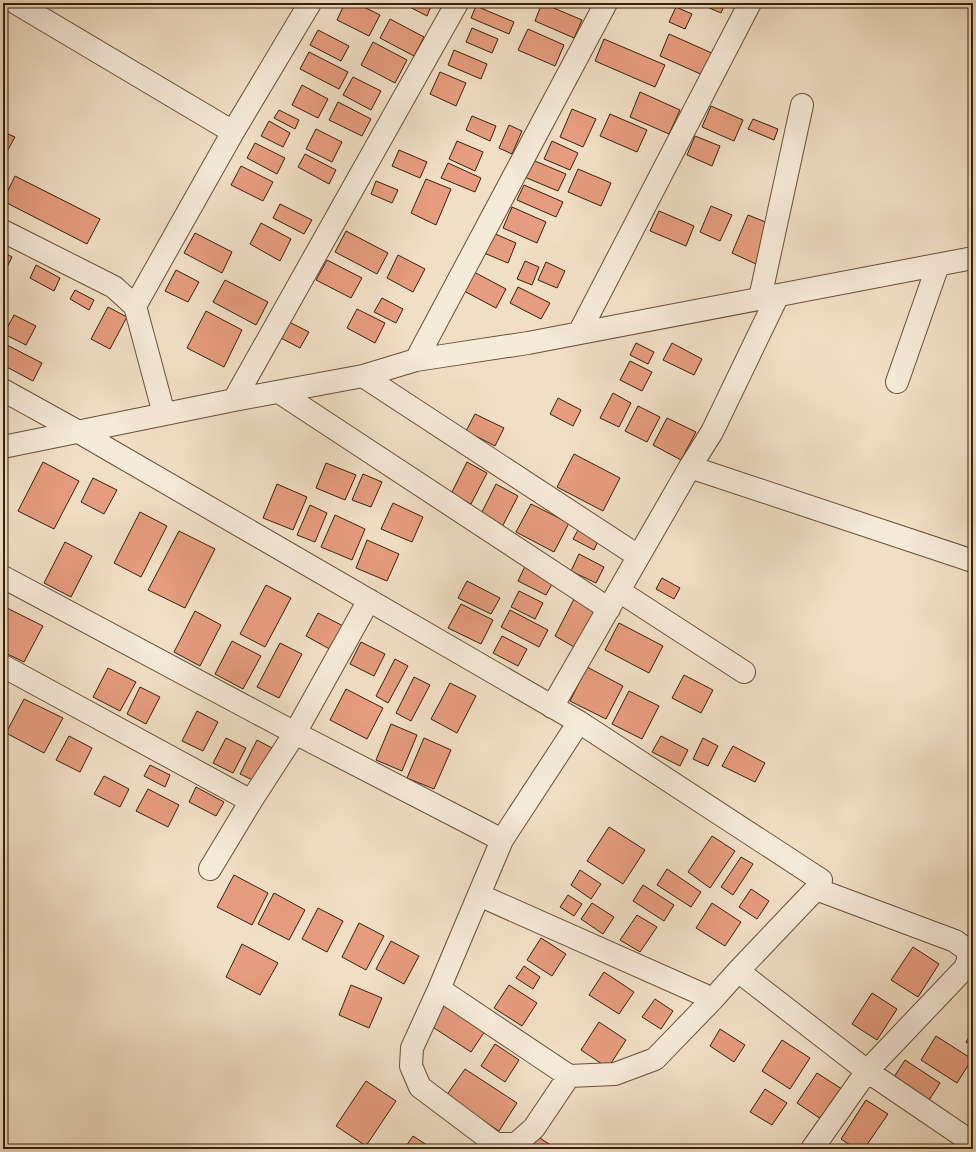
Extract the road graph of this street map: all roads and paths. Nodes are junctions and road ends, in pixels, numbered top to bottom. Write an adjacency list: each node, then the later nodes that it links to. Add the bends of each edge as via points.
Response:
1 (16, 3): 7 (street)
2 (310, 3): 7 (street)
3 (457, 3): 19 (street)
4 (606, 3): 14 (street)
5 (750, 3): 13 (street)
6 (802, 105): 11 (street)
7 (233, 132): 12 (street)
8 (3, 231): 12 (street, via 114,287)
9 (973, 258): 10 (street)
10 (938, 265): 11 (street); 16 (street)
11 (769, 297): 13 (street); 23 (street, via 712,432)
12 (135, 306): 20 (street)
13 (578, 333): 14 (street)
14 (416, 360): 15 (street)
15 (363, 376): 18 (street); 24 (street)
16 (897, 382)
17 (3, 390): 21 (street)
18 (279, 392): 19 (street); 28 (street)
19 (234, 400): 20 (street)
20 (164, 414): 21 (street)
21 (77, 431): 22 (street); 27 (street)
22 (3, 447)
23 (690, 467): 24 (street); 25 (street)
24 (638, 556): 28 (street)
25 (973, 561)
26 (3, 577): 33 (street)
27 (369, 600): 31 (street); 33 (street)
28 (614, 600): 30 (street); 31 (street)
29 (3, 666): 34 (street)
30 (744, 672)
31 (552, 707): 32 (street)
32 (579, 722): 35 (street); 37 (street, via 821,880)
33 (295, 733): 34 (street); 35 (street)
34 (251, 800): 36 (street)
35 (502, 840): 38 (street)
36 (210, 869)
37 (816, 888): 39 (street); 42 (street, via 955,941 966,949 969,958 965,968)
38 (479, 895): 40 (street); 41 (street)
39 (738, 971): 41 (street); 42 (street)
40 (439, 989): 43 (street); 43 (street, via 412,1048 411,1066 420,1087 496,1144 516,1144 534,1128)
41 (713, 999): 43 (street, via 655,1059 615,1074)
42 (868, 1071): 44 (street); 45 (street)
43 (569, 1076)
44 (973, 1143)
45 (812, 1149)

